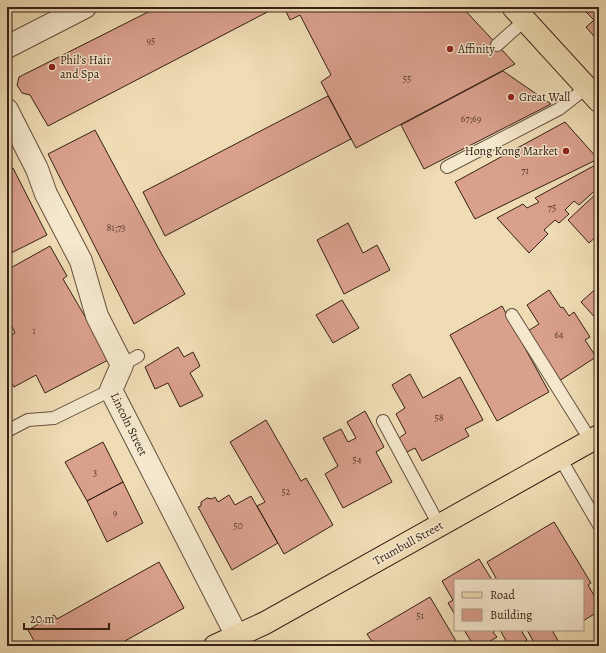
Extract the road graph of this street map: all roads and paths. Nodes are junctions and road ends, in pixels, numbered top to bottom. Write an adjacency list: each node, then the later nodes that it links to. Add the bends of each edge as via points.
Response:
1 (85, 7): 4 (street)
2 (519, 13): 3 (lane); 5 (main road)
3 (497, 45)
4 (7, 48)
5 (593, 95): 7 (lane, via 559,109)
6 (7, 110): 9 (street, Lincoln Street, via 81,261 97,316 130,361)
7 (447, 167)
8 (512, 314): 12 (lane)
9 (111, 390): 11 (lane, via 54,418 28,420); 16 (street, Lincoln Street)
10 (383, 421): 14 (lane)
11 (7, 431)
12 (595, 439): 13 (main road, Trumbull Street)
13 (560, 458): 14 (main road, Trumbull Street); 15 (lane)
14 (439, 525): 16 (main road, Trumbull Street, via 271,619)
15 (599, 525)
16 (240, 641): 17 (main road, Trumbull Street)
17 (215, 646)

